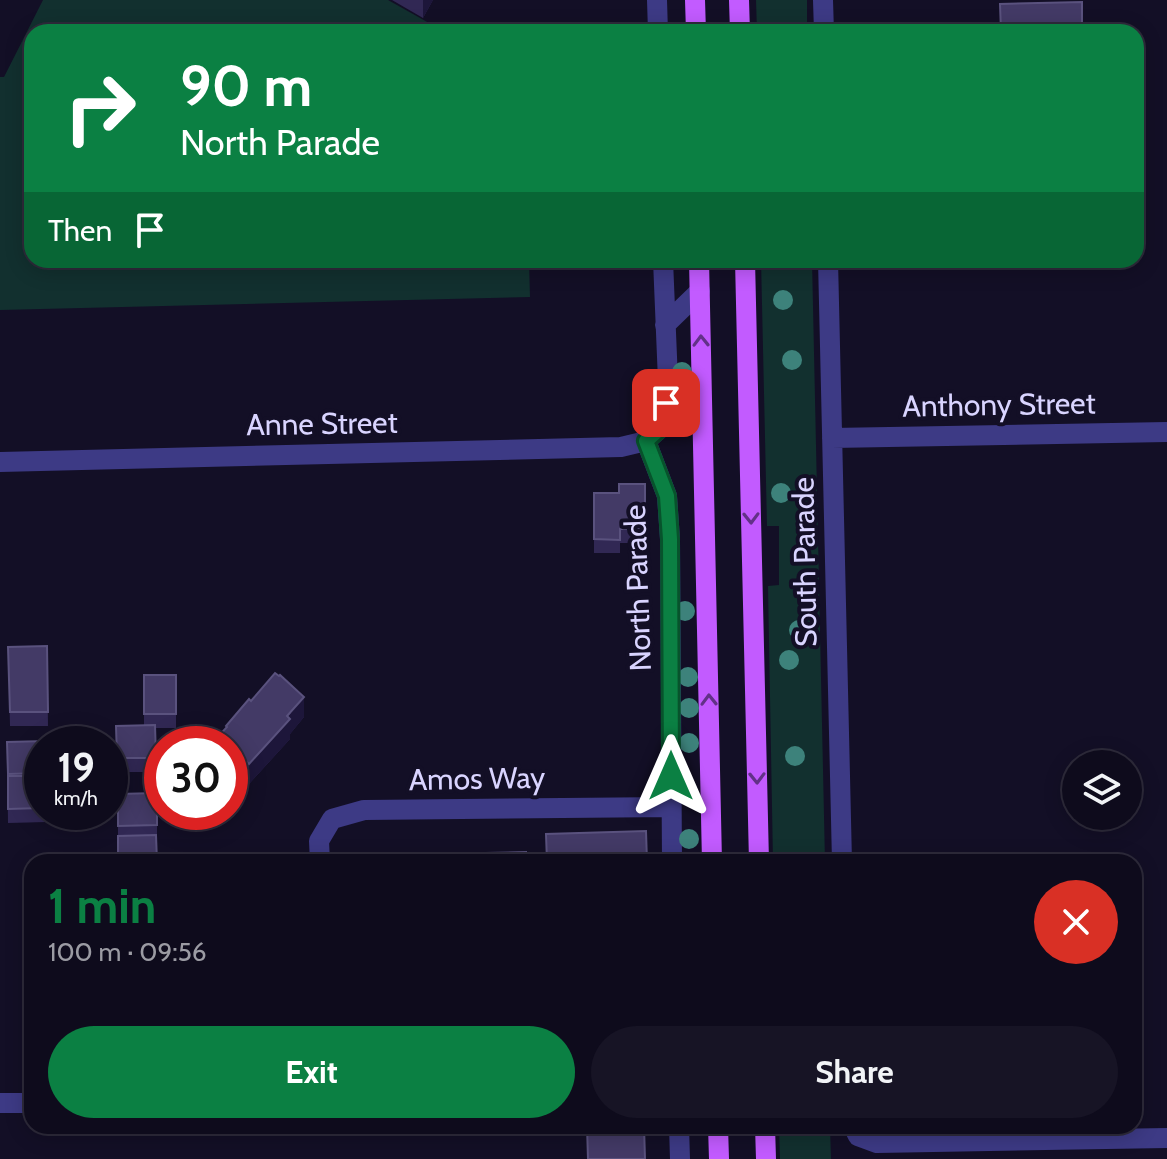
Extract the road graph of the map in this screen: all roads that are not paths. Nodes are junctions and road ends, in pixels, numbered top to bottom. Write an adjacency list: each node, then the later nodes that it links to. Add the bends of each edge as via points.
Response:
1 (657, 0): 5 (street)
2 (695, 0): 6 (main road)
3 (739, 0): 7 (main road)
4 (823, 0): 8 (street)
5 (658, 24)
6 (696, 24)
7 (740, 24)
8 (824, 24)
9 (663, 268): 14 (street)
10 (699, 268): 13 (main road)
11 (745, 268): 23 (main road, one-way to 23)
12 (828, 268): 16 (street, South Parade)
13 (700, 291): 14 (street); 22 (main road, one-way to 13)
14 (665, 325): 17 (street, via 665,424)
15 (1167, 432): 16 (street, Anthony Street)
16 (832, 438): 24 (street, South Parade)
17 (646, 441): 18 (street, Anne Street, via 621,447); 19 (street, North Parade, via 667,496)
18 (0, 462)
19 (671, 807): 20 (street, Amos Way, via 364,810 332,819 319,841); 21 (street, North Parade)
20 (320, 854)
21 (672, 854)
22 (712, 854)
23 (759, 854)
24 (842, 854)
25 (0, 1103): 26 (street)
26 (24, 1103)
27 (679, 1134): 32 (street)
28 (718, 1134): 33 (main road)
29 (765, 1134): 34 (main road)
30 (857, 1134): 31 (street, via 877,1143)
31 (1167, 1138)
32 (680, 1159)
33 (719, 1159)
34 (766, 1159)

